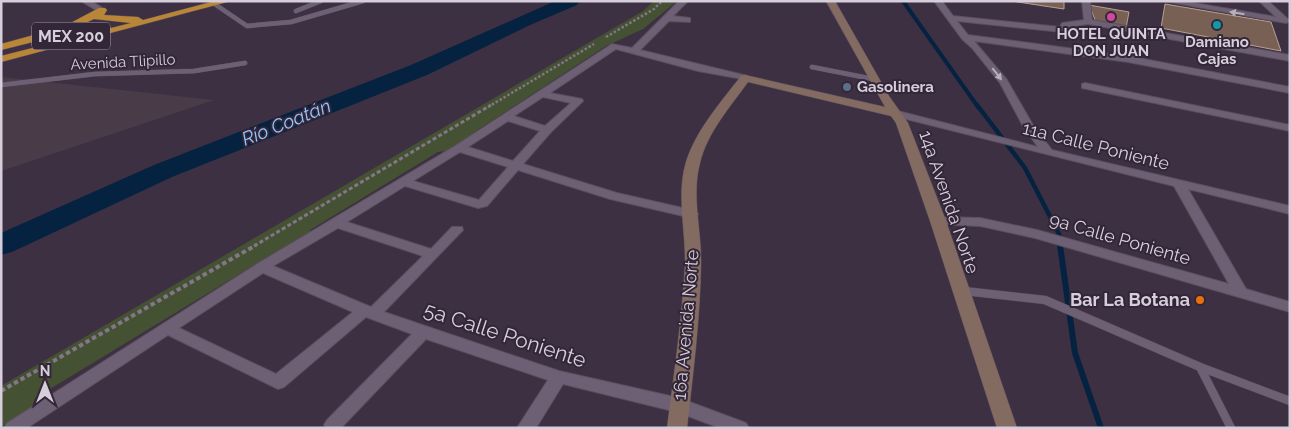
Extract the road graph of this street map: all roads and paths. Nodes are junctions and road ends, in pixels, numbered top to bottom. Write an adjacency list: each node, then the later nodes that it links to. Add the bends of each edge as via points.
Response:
1 (84, 1): 13 (street)
2 (227, 1): 12 (highway, MEX 200)
3 (321, 1): 14 (lane)
4 (363, 1): 12 (lane, via 292,22 247,26)
5 (662, 1): 61 (path, via 249,250)
6 (684, 1): 15 (street)
7 (830, 1): 30 (main road, 14a Avenida Norte)
8 (938, 1): 16 (street)
9 (1086, 1): 18 (street)
10 (1168, 1): 20 (street, one-way to 10)
11 (1263, 1): 20 (street)
12 (213, 3): 19 (highway, MEX 200)
13 (102, 10): 19 (highway, via 98,18); 22 (highway, via 60,32)
14 (296, 11)
15 (668, 18): 17 (street); 23 (street)
16 (951, 18): 18 (street, via 1062,30 1065,25); 21 (street)
17 (687, 20)
18 (1088, 22): 25 (street)
19 (136, 23): 24 (highway, MEX 200); 26 (highway, MEX 200)
20 (1288, 23)
21 (965, 37): 33 (street, via 1128,60); 42 (street, one-way to 42, via 1004,82 1029,128)
22 (1, 47)
23 (635, 50): 29 (street); 34 (street, via 615,46)
24 (1, 52)
25 (1290, 58)
26 (1, 59)
27 (245, 63): 31 (lane, Avenida Tlipillo, via 170,73 107,73)
28 (812, 67): 30 (lane)
29 (745, 78): 36 (main road); 47 (main road, 16a Avenida Norte, via 710,126 692,164)
30 (873, 79): 35 (main road, 14a Avenida Norte)
31 (1, 85)
32 (1085, 86): 39 (street)
33 (1290, 90)
34 (541, 94): 38 (street); 40 (street, via 578,102)
35 (883, 96): 36 (main road); 37 (main road, 14a Avenida Norte)
36 (854, 103): 37 (main road)
37 (894, 113): 42 (street, 11a Calle Poniente); 48 (main road, 14a Avenida Norte, via 902,123)
38 (506, 117): 40 (street); 41 (street)
39 (1290, 128)
40 (547, 130): 43 (street)
41 (458, 148): 43 (street); 44 (street)
42 (1048, 152): 45 (street, 11a Calle Poniente)
43 (514, 166): 44 (street, via 483,203 478,204); 47 (street, via 614,196)
44 (402, 182): 49 (street)
45 (1178, 184): 46 (street, 11a Calle Poniente); 54 (street)
46 (1290, 210)
47 (692, 214): 63 (main road, 16a Avenida Norte, via 694,264)
48 (938, 221): 53 (main road, 14a Avenida Norte); 54 (street, 9a Calle Poniente, via 980,222 1037,234)
49 (337, 224): 51 (street); 52 (street)
50 (457, 230): 51 (street)
51 (433, 254): 56 (street)
52 (262, 267): 56 (street, 5a Calle Poniente); 57 (street)
53 (960, 290): 59 (lane, via 1045,300); 69 (main road, 14a Avenida Norte)
54 (1241, 293): 55 (street, 9a Calle Poniente)
55 (1290, 307)
56 (369, 312): 57 (street, via 278,382); 58 (street, 5a Calle Poniente)
57 (166, 328): 65 (street)
58 (423, 332): 60 (street, 5a Calle Poniente); 64 (street)
59 (1200, 366): 62 (lane); 70 (lane)
60 (559, 377): 63 (street, 5a Calle Poniente); 66 (street)
61 (1, 391)
62 (1290, 401)
63 (679, 405): 67 (main road, 16a Avenida Norte); 68 (street, 5a Calle Poniente)
64 (333, 425)
65 (13, 428)
66 (526, 428)
67 (677, 428)
68 (740, 428)
69 (1007, 428)
70 (1231, 428)

